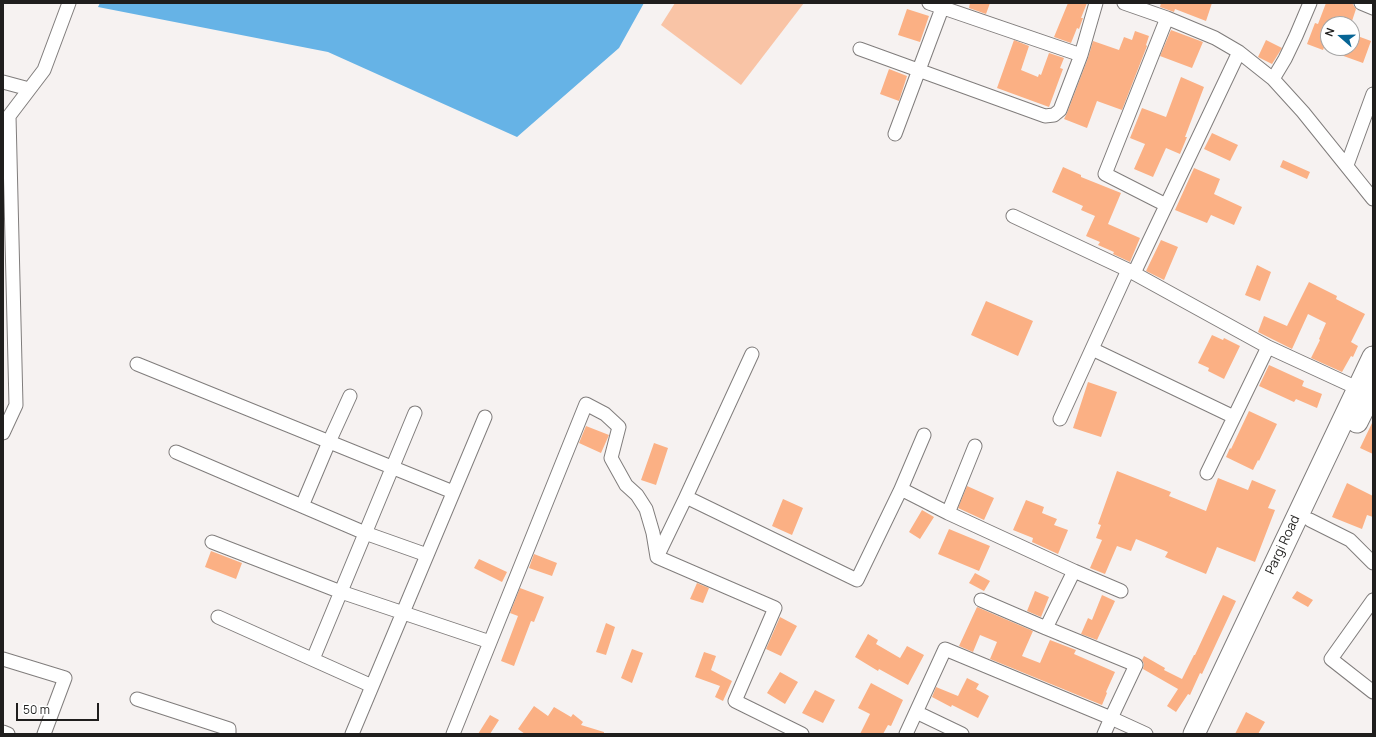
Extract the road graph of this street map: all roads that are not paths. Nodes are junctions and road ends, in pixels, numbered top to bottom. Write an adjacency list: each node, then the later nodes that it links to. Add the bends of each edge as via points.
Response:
1 (69, 3): 16 (street, via 44,70)
2 (929, 3): 7 (street)
3 (1096, 3): 12 (street)
4 (1124, 3): 9 (street)
5 (1310, 3): 14 (street, via 1284,60)
6 (1361, 3): 8 (street)
7 (943, 5): 12 (street); 13 (street)
8 (1373, 8)
9 (1167, 18): 11 (street, via 1215,38); 21 (street, via 1105,174)
10 (860, 49): 13 (street)
11 (1239, 52): 14 (street); 21 (street)
12 (1081, 56): 13 (street, via 1060,110 1054,115 1045,116)
13 (919, 70): 18 (street)
14 (1272, 79): 19 (street)
15 (3, 82): 16 (street)
16 (29, 89): 24 (street, via 9,116)
17 (1373, 94): 19 (street)
18 (895, 134)
19 (1347, 165): 20 (street)
20 (1373, 198)
21 (1166, 205): 23 (street)
22 (1013, 216): 23 (street)
23 (1131, 272): 25 (street); 26 (street)
24 (9, 338): 30 (street)
25 (1268, 347): 31 (street); 35 (street)
26 (1092, 349): 35 (street); 36 (street)
27 (752, 354): 46 (street)
28 (1373, 357): 31 (main road, Pargi Road)
29 (137, 364): 39 (street)
30 (9, 389): 37 (street, via 16,405)
31 (1365, 389): 49 (main road, Pargi Road); 82 (main road, Pargi Road)
32 (350, 396): 39 (street)
33 (414, 413): 42 (street)
34 (485, 417): 45 (street)
35 (1234, 417): 43 (street)
36 (1060, 419)
37 (3, 433)
38 (924, 435): 44 (street)
39 (329, 442): 42 (street); 47 (street)
40 (975, 446): 48 (street)
41 (176, 452): 47 (street)
42 (392, 467): 45 (street); 50 (street)
43 (1207, 473)
44 (901, 489): 46 (street, via 857,580); 48 (street)
45 (453, 492): 52 (street)
46 (686, 497): 53 (street)
47 (302, 506): 50 (street)
48 (948, 513): 55 (street)
49 (1310, 520): 54 (street, via 1350,540); 83 (main road, Pargi Road)
50 (365, 533): 52 (street); 57 (street)
51 (212, 542): 57 (street)
52 (427, 555): 60 (street)
53 (656, 557): 63 (street, via 653,533 646,510 637,495 626,485 611,458 619,427 605,414 586,404); 77 (street, via 775,608 736,701)
54 (1373, 563)
55 (1074, 571): 56 (street); 62 (street)
56 (1122, 591)
57 (341, 592): 60 (street); 65 (street)
58 (981, 600): 62 (street)
59 (1373, 600): 67 (street, via 1331,659)
60 (403, 613): 63 (street); 66 (street)
61 (218, 617): 65 (street)
62 (1046, 628): 70 (street, via 1136,665)
63 (490, 642): 76 (street)
64 (3, 659): 73 (street, via 65,678)
65 (313, 659): 66 (street)
66 (372, 686): 75 (street)
67 (1373, 692)
68 (137, 699): 74 (street, via 229,729)
69 (916, 712): 70 (street, via 945,649); 78 (street); 79 (street)
70 (1111, 718): 80 (street); 81 (street)
71 (3, 732): 72 (street)
72 (8, 734)
73 (44, 734)
74 (229, 734)
75 (352, 734)
76 (452, 734)
77 (802, 734)
78 (906, 734)
79 (962, 734)
80 (1104, 734)
81 (1146, 734)
82 (1194, 734)
83 (1209, 734)

